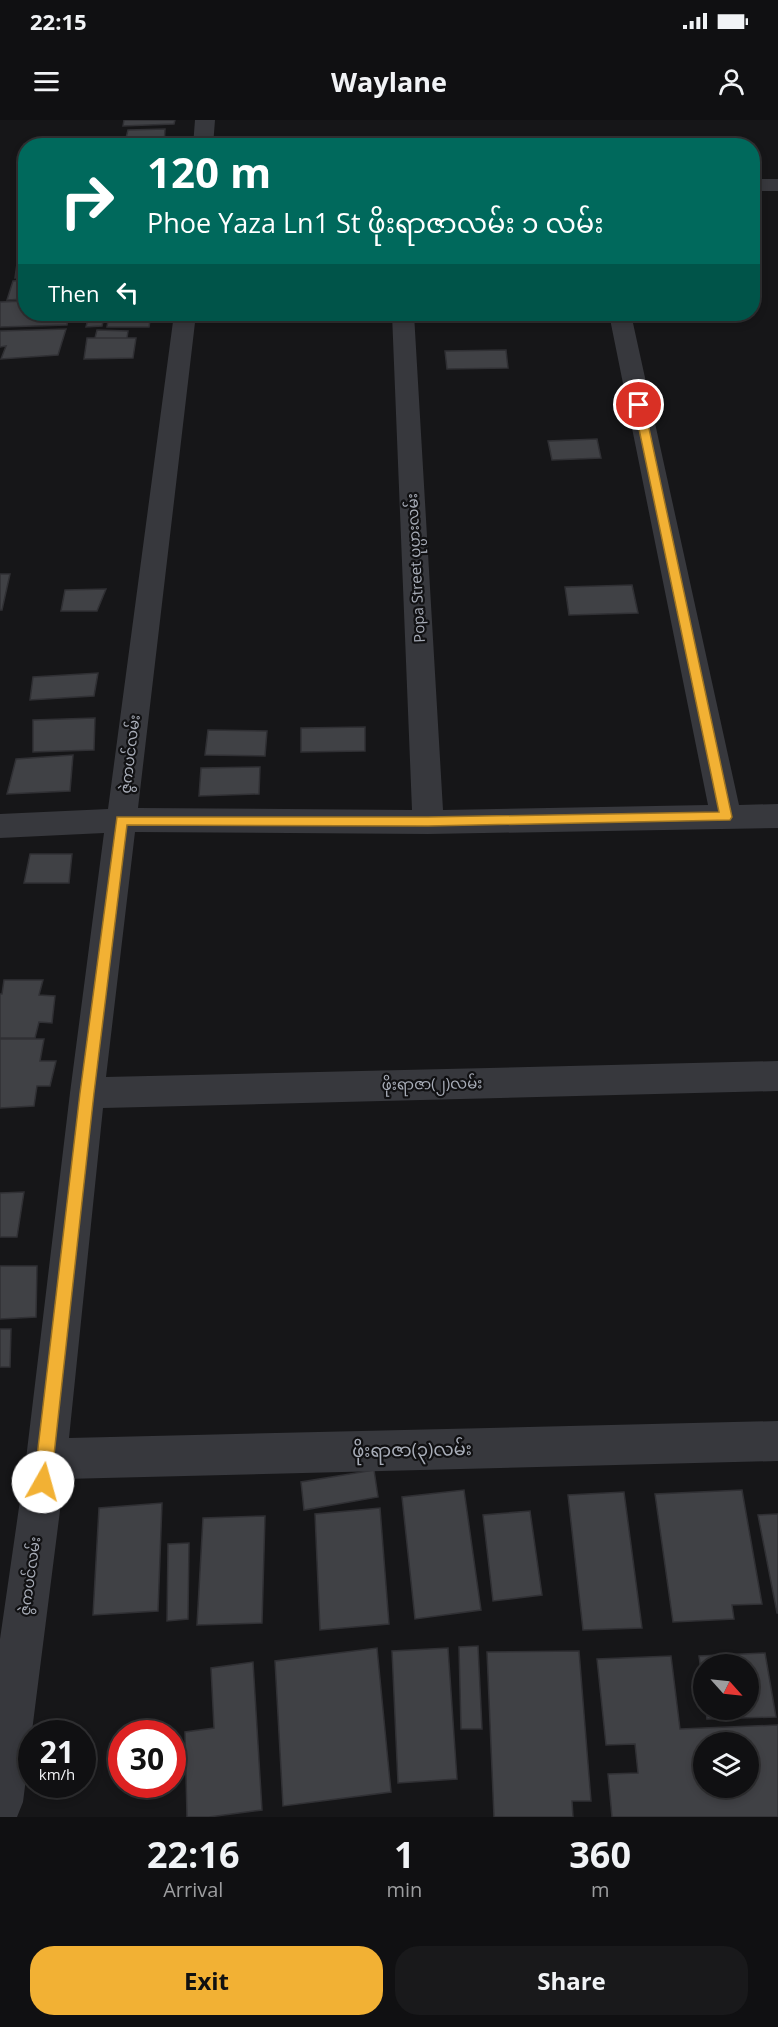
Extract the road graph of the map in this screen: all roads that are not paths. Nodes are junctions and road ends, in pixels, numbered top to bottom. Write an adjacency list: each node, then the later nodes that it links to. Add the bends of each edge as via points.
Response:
1 (205, 120): 2 (street)
2 (204, 138)
3 (760, 185): 4 (street)
4 (778, 185)
5 (184, 321): 10 (street, ဇွဲကပင်လမ်း)
6 (403, 321): 11 (street, Popa Street ပုပ္ပားလမ်း)
7 (621, 321): 9 (street)
8 (778, 816): 9 (street)
9 (726, 817): 11 (street)
10 (122, 820): 11 (street); 12 (street); 14 (street, ဇွဲကပင်လမ်း)
11 (428, 822)
12 (0, 826)
13 (778, 1076): 14 (street, ဖိုးရာဇာ(၂)လမ်း)
14 (87, 1093): 16 (street, ဇွဲကပင်လမ်း)
15 (778, 1441): 16 (street, ဖိုးရာဇာ(၃)လမ်း)
16 (46, 1459): 17 (street, ဇွဲကပင်လမ်း)
17 (0, 1802)

